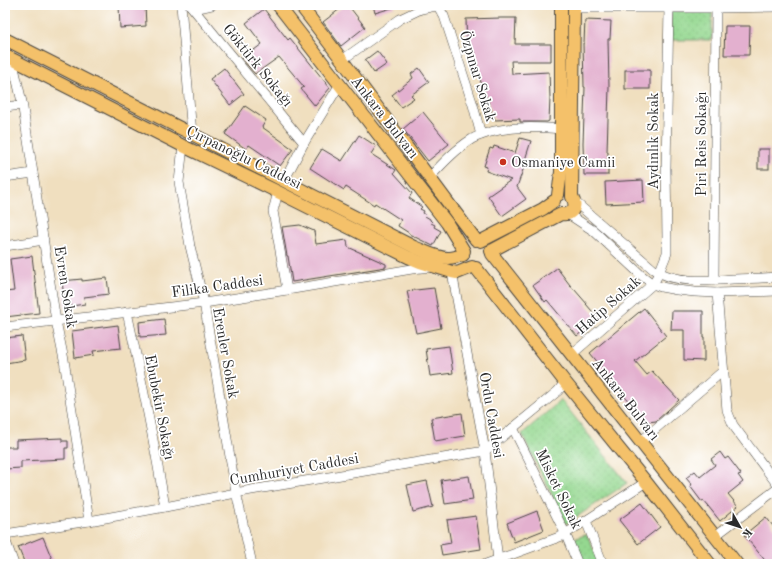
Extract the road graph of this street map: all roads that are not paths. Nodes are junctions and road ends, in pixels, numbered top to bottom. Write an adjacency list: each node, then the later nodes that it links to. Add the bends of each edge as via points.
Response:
1 (181, 5): 21 (street)
2 (212, 5): 10 (street)
3 (278, 5): 17 (main road, Ankara Bulvarı)
4 (300, 5): 16 (main road, Ankara Bulvarı)
5 (437, 5): 6 (street); 11 (street); 22 (street, Özpınar Sokak, via 444,16)
6 (441, 5)
7 (561, 5): 20 (main road)
8 (574, 6): 12 (street); 30 (main road)
9 (777, 6): 13 (street)
10 (192, 7): 23 (street, Göktürk Sokağı)
11 (420, 7): 16 (street)
12 (668, 8): 13 (street); 40 (street, Aydınlık Sokak, via 667,253)
13 (716, 8): 42 (street, Piri Reis Sokağı)
14 (5, 39): 21 (main road, Çırpanoğlu Caddesi)
15 (9, 57): 18 (street, Evren Sokak); 24 (main road, Çırpanoğlu Caddesi)
16 (342, 60): 27 (main road, Ankara Bulvarı)
17 (340, 84): 23 (street); 35 (main road, Ankara Bulvarı, via 447,223)
18 (22, 105): 19 (street); 25 (street, Evren Sokak)
19 (5, 107)
20 (561, 129): 22 (street, via 519,128); 29 (main road, via 561,172)
21 (192, 134): 28 (main road, Çırpanoğlu Caddesi)
22 (481, 135): 27 (street, via 463,146)
23 (304, 143): 28 (street)
24 (183, 146): 28 (main road, Çırpanoğlu Caddesi); 47 (street, Erenler Sokak, via 179,182 190,246)
25 (33, 173): 26 (street); 32 (street, Evren Sokak)
26 (5, 177)
27 (429, 178): 33 (main road, Ankara Bulvarı)
28 (281, 186): 35 (main road, Çırpanoğlu Caddesi, via 438,257 450,258); 37 (main road, Çırpanoğlu Caddesi, via 408,257); 44 (street, via 273,211)
29 (556, 198): 30 (main road, via 566,193); 31 (main road, via 555,209); 33 (main road, via 543,208)
30 (573, 199): 31 (main road, via 574,208); 40 (street)
31 (565, 214): 36 (main road); 43 (street, via 594,231)
32 (44, 240): 34 (street); 49 (street, Evren Sokak)
33 (478, 240): 35 (main road, via 468,244); 36 (main road, Ankara Bulvarı, via 487,244)
34 (5, 246)
35 (464, 253): 38 (main road, Ankara Bulvarı, via 466,262)
36 (491, 253): 38 (main road, via 490,261 485,266); 51 (main road, Ankara Bulvarı)
37 (433, 267): 39 (main road, Çırpanoğlu Caddesi); 44 (street, Filika Caddesi)
38 (474, 268): 39 (main road, Çırpanoğlu Caddesi); 53 (main road, Ankara Bulvarı)
39 (452, 272): 56 (street, Ordu Caddesi)
40 (659, 273): 42 (street, via 682,279); 43 (street, Hatip Sokak)
41 (777, 277): 42 (street)
42 (714, 280)
43 (653, 284): 46 (street, via 677,290); 51 (street, Hatip Sokak)
44 (287, 290): 47 (street, Filika Caddesi)
45 (777, 291): 46 (street)
46 (717, 293): 52 (street)
47 (204, 303): 48 (street, Filika Caddesi); 60 (street, Erenler Sokak)
48 (126, 312): 49 (street, Filika Caddesi); 61 (street, Ebubekir Sokağı, via 144,390)
49 (56, 321): 50 (street, Filika Caddesi); 62 (street, Evren Sokak)
50 (5, 328)
51 (571, 355): 55 (main road, Ankara Bulvarı)
52 (723, 371): 55 (street); 58 (street, via 727,410 733,425)
53 (565, 382): 54 (street, via 558,391); 57 (main road, Ankara Bulvarı)
54 (513, 428): 56 (street); 64 (street, Misket Sokak)
55 (640, 442): 66 (main road, Ankara Bulvarı)
56 (485, 451): 60 (street, Cumhuriyet Caddesi); 68 (street, Ordu Caddesi)
57 (646, 482): 63 (street); 74 (main road, Ankara Bulvarı)
58 (777, 484)
59 (777, 489): 66 (street)
60 (236, 492): 61 (street, Cumhuriyet Caddesi); 70 (street, Erenler Sokak)
61 (164, 507): 62 (street, Cumhuriyet Caddesi)
62 (89, 520): 65 (street, Cumhuriyet Caddesi)
63 (586, 521): 64 (street); 73 (street)
64 (565, 533): 68 (street); 72 (street, Misket Sokak)
65 (5, 534)
66 (715, 536): 75 (main road, Ankara Bulvarı)
67 (5, 539): 69 (street)
68 (498, 562): 71 (street)
69 (14, 564)
70 (252, 564)
71 (486, 564)
72 (578, 564)
73 (603, 564)
74 (710, 564)
75 (736, 564)

